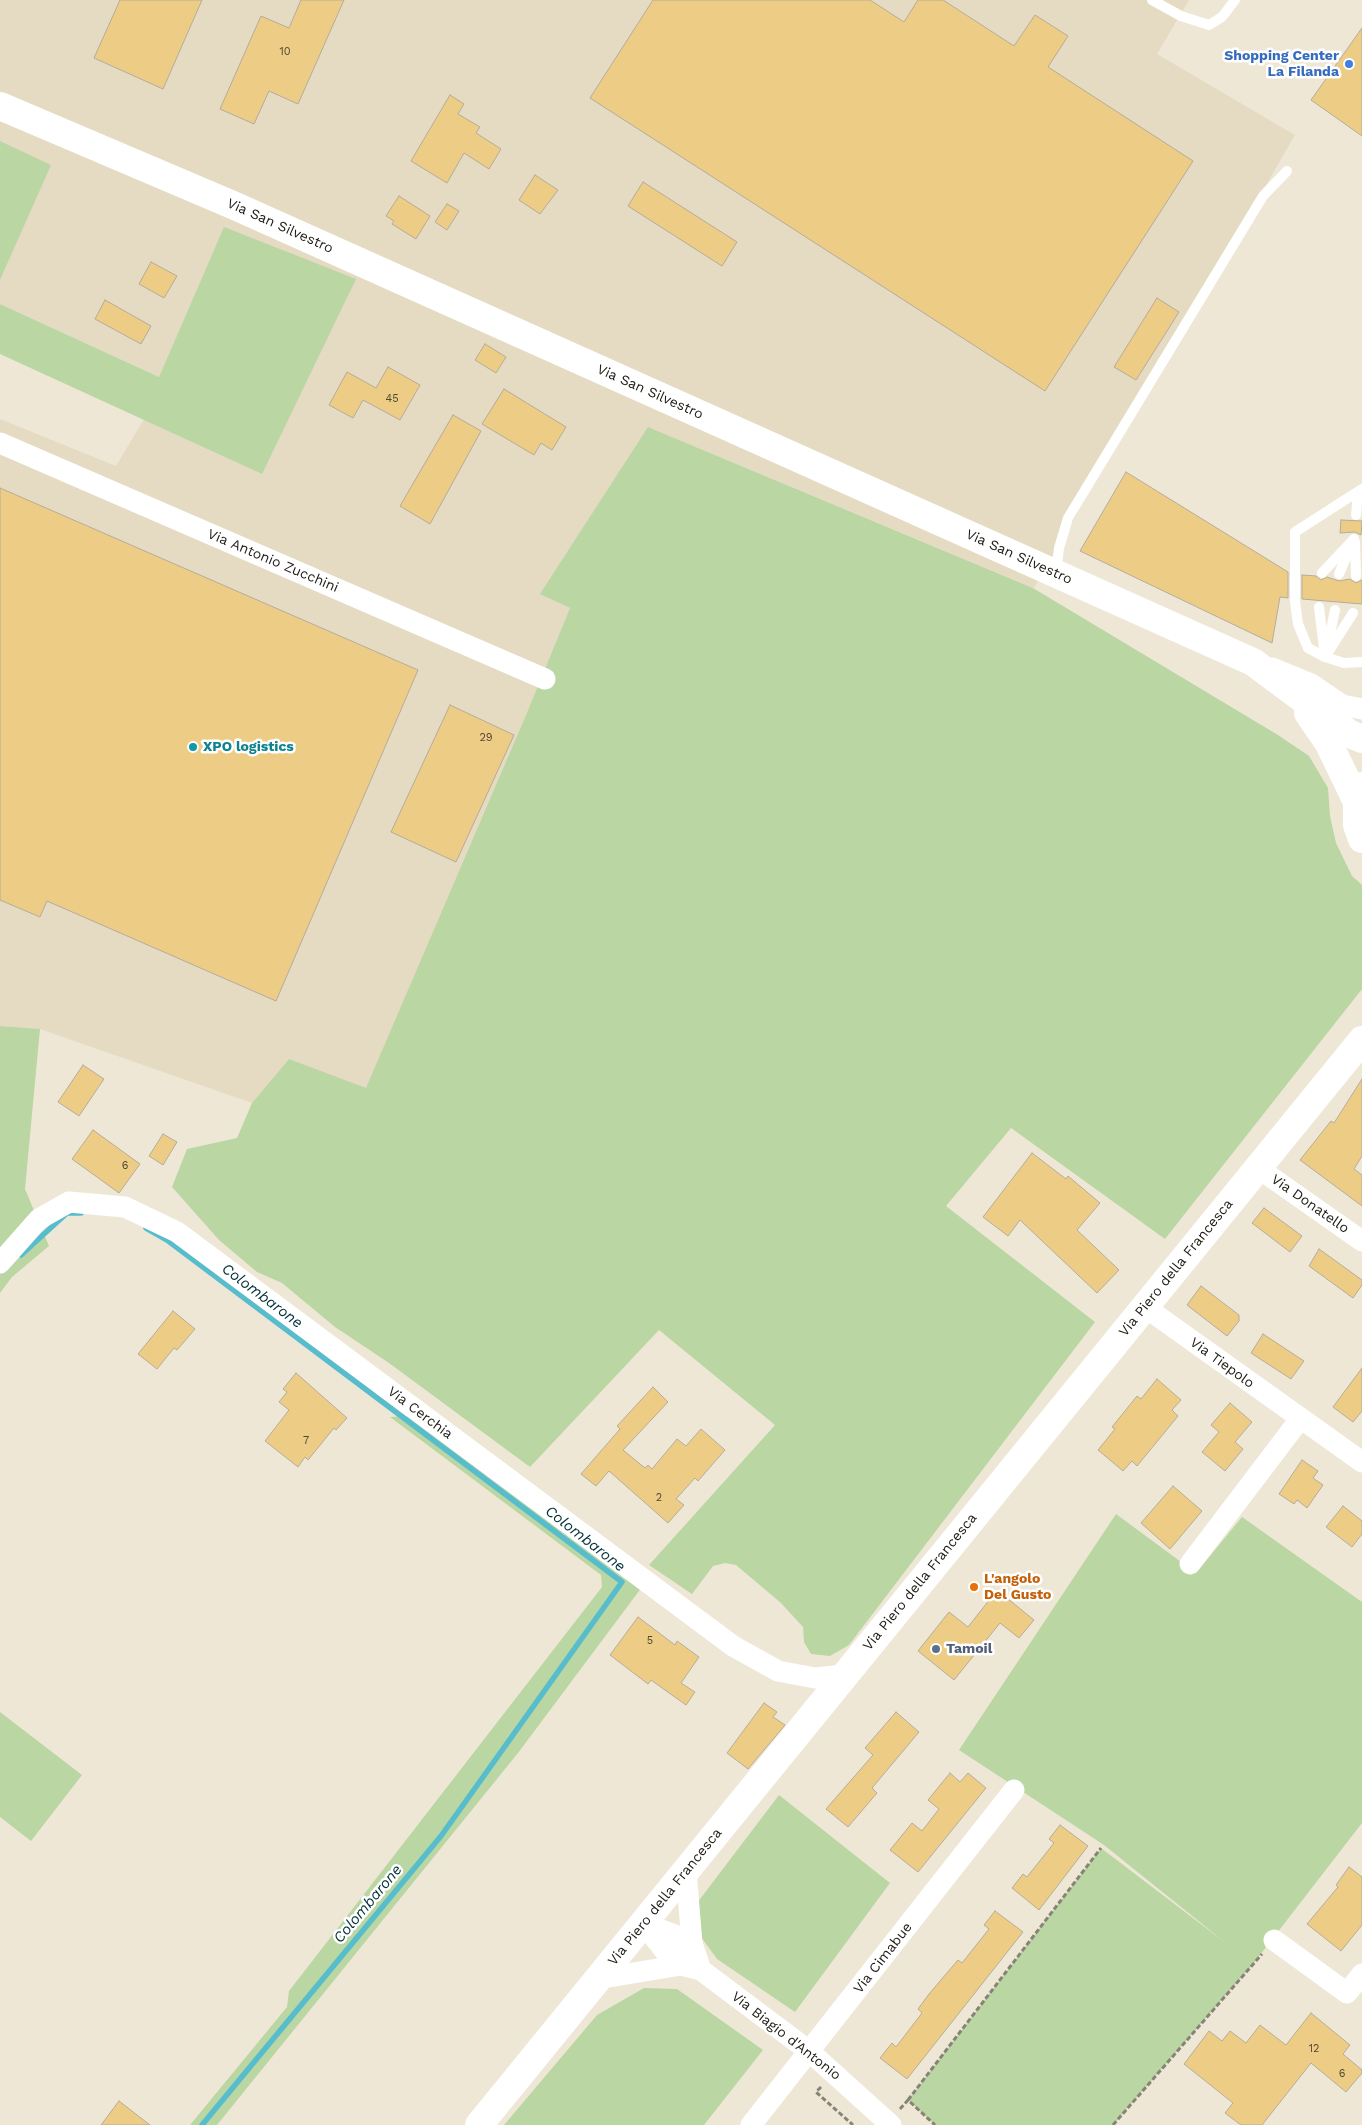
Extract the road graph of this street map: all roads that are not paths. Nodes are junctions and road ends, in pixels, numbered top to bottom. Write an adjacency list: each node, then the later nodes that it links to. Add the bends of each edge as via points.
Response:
1 (1152, 0): 2 (lane, via 1181,16 1209,25 1222,17)
2 (1235, 0)
3 (0, 106): 10 (main road, Via San Silvestro, via 235,206)
4 (1287, 171): 10 (lane, via 1263,196 1068,518 1059,548)
5 (0, 443): 19 (street, Via Antonio Zucchini)
6 (1360, 491): 7 (lane); 16 (lane, via 1295,532 1298,624 1308,648)
7 (1356, 515)
8 (1354, 538): 9 (lane); 11 (lane); 12 (lane)
9 (1322, 573)
10 (1056, 574): 17 (main road, Via San Silvestro)
11 (1339, 574)
12 (1356, 576)
13 (1319, 607): 16 (lane)
14 (1335, 610): 16 (lane)
15 (1353, 613): 16 (lane)
16 (1325, 657): 18 (lane, via 1344,663)
17 (1253, 662): 20 (main road, Via San Silvestro); 21 (street, via 1311,684 1342,704)
18 (1362, 662)
19 (545, 679)
20 (1292, 691): 22 (main road, Via San Silvestro, via 1350,734); 23 (main road, Via San Silvestro)
21 (1362, 709)
22 (1362, 739)
23 (1360, 794): 24 (main road, via 1357,825)
24 (1362, 840)
25 (1359, 1049): 26 (main road, Via Piero della Francesca)
26 (1258, 1168): 27 (street, Via Donatello); 29 (main road, Via Piero della Francesca)
27 (1362, 1241)
28 (0, 1263): 33 (street, Via Cerchia, via 40,1219 69,1202 125,1206 177,1232 733,1646 778,1671 815,1678)
29 (1145, 1307): 30 (street, Via Tiepolo); 33 (main road, Via Piero della Francesca)
30 (1300, 1418): 31 (street, Via Tiepolo); 32 (street)
31 (1362, 1462)
32 (1190, 1564)
33 (845, 1675): 35 (main road, Via Piero della Francesca)
34 (1014, 1790): 41 (street, Via Cimabue)
35 (686, 1870): 36 (main road, Via Piero della Francesca); 38 (street)
36 (643, 1923): 38 (street, Via Biagio d'Antonio, via 675,1935); 40 (main road, Via Piero della Francesca)
37 (1274, 1940): 39 (street, via 1347,1994)
38 (687, 1957): 40 (street, Via Biagio d'Antonio); 41 (street, Via Biagio d'Antonio)
39 (1362, 1974)
40 (597, 1979): 43 (main road, Via Piero della Francesca)
41 (809, 2051): 42 (street, Via Biagio d'Antonio); 44 (street, Via Cimabue)
42 (890, 2124)
43 (479, 2125)
44 (751, 2125)

